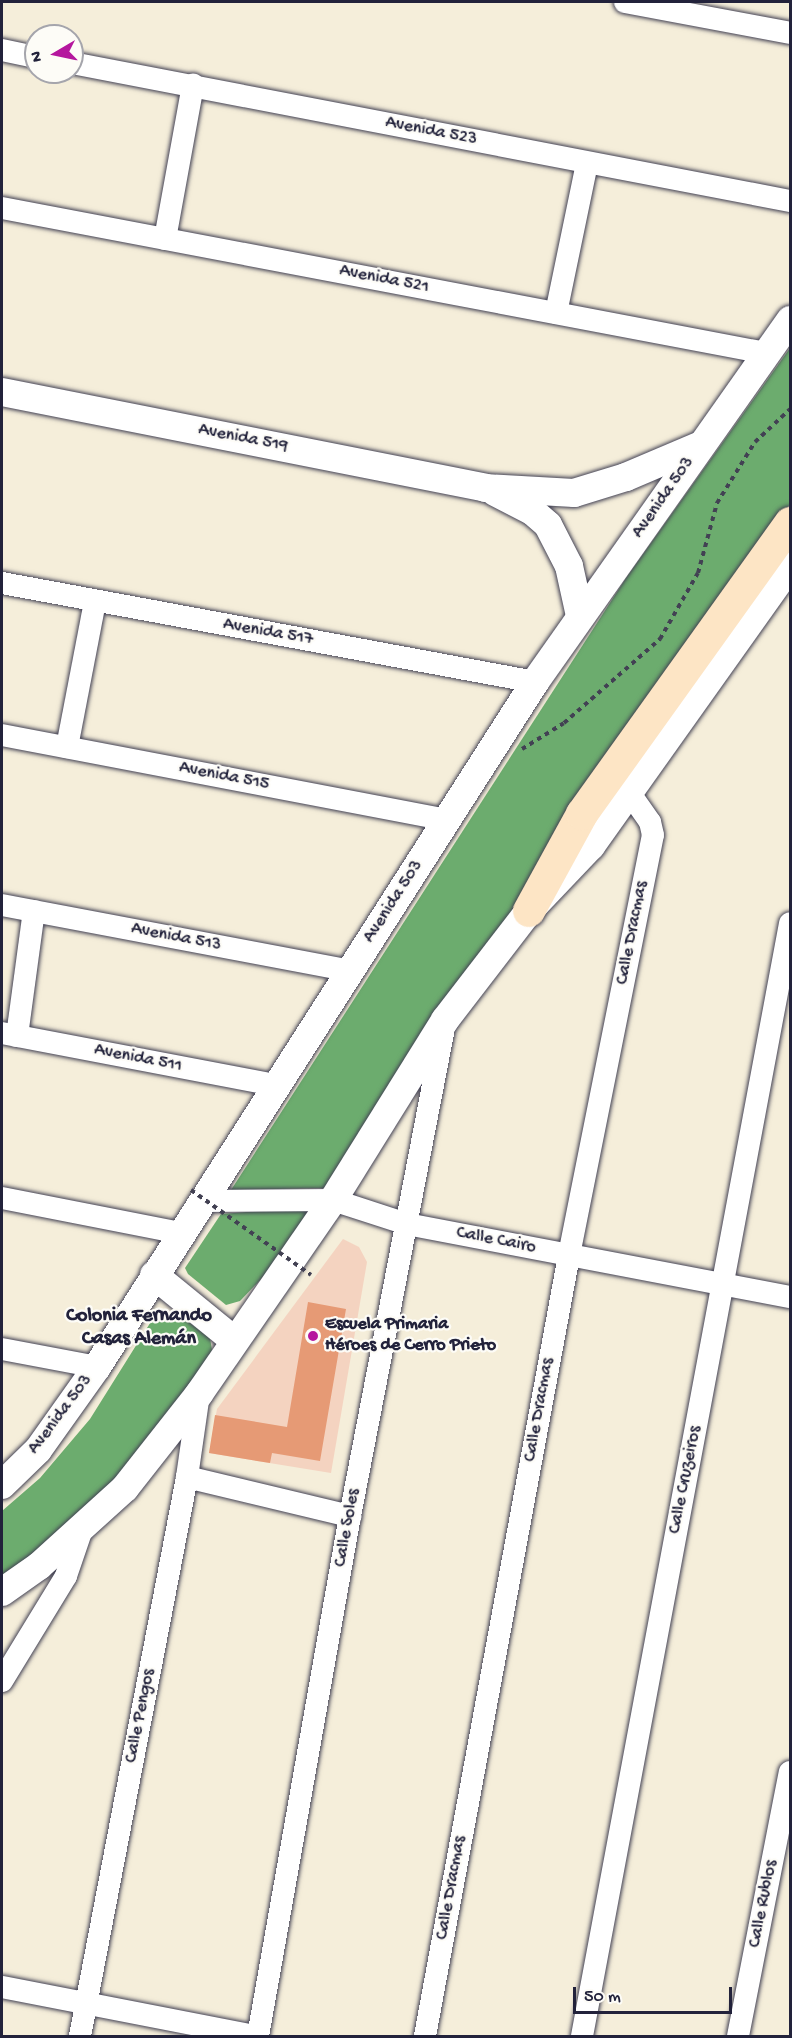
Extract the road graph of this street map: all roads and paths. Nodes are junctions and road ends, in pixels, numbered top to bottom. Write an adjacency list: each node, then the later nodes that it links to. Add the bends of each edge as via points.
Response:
1 (625, 2): 2 (street)
2 (790, 33)
3 (2, 50): 4 (street)
4 (24, 55)
5 (84, 65): 6 (street, Avenida 523)
6 (193, 85): 7 (street, Avenida 523); 10 (street)
7 (586, 163): 8 (street, Avenida 523); 11 (street)
8 (790, 201)
9 (2, 208): 10 (street, Avenida 521)
10 (165, 239): 11 (street, Avenida 521)
11 (556, 313): 13 (street, Avenida 521)
12 (790, 320): 13 (street, Avenida 503)
13 (766, 353): 16 (street, Avenida 503)
14 (2, 392): 17 (street, Avenida 519)
15 (790, 409): 26 (path, via 755,442 717,503 698,573 660,639 564,723 512,755)
16 (701, 446): 17 (street, Avenida 519, via 626,477 574,493); 22 (street, Avenida 503)
17 (485, 488): 22 (street, Avenida 519, via 532,511 548,525 569,566)
18 (790, 523): 31 (main road, via 582,814)
19 (790, 566): 27 (street)
20 (2, 583): 21 (street, Avenida 517)
21 (95, 601): 23 (street, Avenida 517); 25 (street)
22 (580, 616): 23 (street, Avenida 503)
23 (535, 682): 26 (street, Avenida 503)
24 (2, 735): 25 (street, Avenida 515)
25 (67, 747): 28 (street, Avenida 515)
26 (485, 764): 28 (street, Avenida 503)
27 (629, 792): 31 (street, via 591,846); 42 (street, Calle Dracmas, via 650,822 653,835)
28 (447, 820): 33 (street, Avenida 503)
29 (2, 905): 30 (street, Avenida 513)
30 (34, 911): 33 (street, Avenida 513); 35 (street)
31 (529, 911): 34 (street)
32 (790, 923): 45 (street, Calle Cruzeiros)
33 (350, 971): 36 (street, Avenida 503)
34 (445, 1020): 39 (street); 40 (street, Calle Soles)
35 (9, 1034): 36 (street, Avenida 511)
36 (275, 1085): 37 (street, Avenida 503)
37 (196, 1196): 39 (street, Calle Cairo); 41 (street, Avenida 503); 44 (path, bridge)
38 (2, 1198): 41 (street)
39 (333, 1200): 40 (street, Calle Cairo); 47 (street)
40 (406, 1224): 42 (street, Calle Cairo); 53 (street, Calle Soles)
41 (181, 1233): 43 (street, Avenida 503)
42 (569, 1255): 45 (street, Calle Cairo); 62 (street, Calle Dracmas)
43 (154, 1275): 47 (street); 49 (street, Avenida 503)
44 (311, 1275)
45 (722, 1284): 46 (street, Calle Cairo); 63 (street, Calle Cruzeiros)
46 (790, 1297)
47 (236, 1341): 50 (street)
48 (2, 1349): 49 (street)
49 (97, 1367): 52 (street, Avenida 503, via 38,1450)
50 (199, 1394): 51 (street, Calle Pengos); 54 (street, via 125,1488)
51 (187, 1477): 53 (street); 59 (street, Calle Pengos)
52 (2, 1485)
53 (350, 1516): 61 (street, Calle Soles)
54 (82, 1529): 55 (street); 56 (street, via 66,1576)
55 (2, 1592)
56 (2, 1680)
57 (790, 1772): 64 (street, Calle Rublos)
58 (2, 1987): 59 (street)
59 (86, 2005): 60 (street, Calle Pengos); 61 (street)
60 (80, 2037)
61 (256, 2037)
62 (425, 2037)
63 (582, 2037)
64 (738, 2037)

